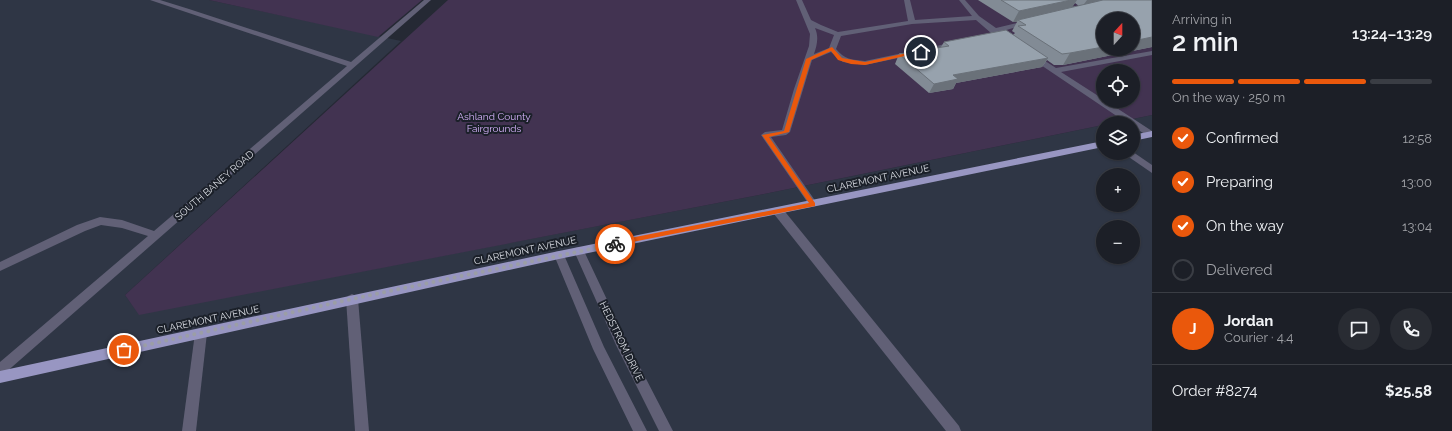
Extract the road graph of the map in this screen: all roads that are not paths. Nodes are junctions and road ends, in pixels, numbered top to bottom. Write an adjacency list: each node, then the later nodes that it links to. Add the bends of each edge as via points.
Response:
1 (153, 0): 20 (street)
2 (428, 0): 20 (street, SOUTH BANEY ROAD)
3 (799, 0): 7 (street)
4 (907, 0): 8 (street)
5 (962, 0): 6 (street)
6 (976, 18): 8 (street); 10 (street)
7 (808, 21): 11 (street); 19 (street, via 814,34)
8 (912, 22): 11 (street)
9 (1032, 22): 10 (street)
10 (994, 31): 12 (street)
11 (838, 34): 16 (street)
12 (1002, 36): 13 (street); 15 (street)
13 (989, 38)
14 (962, 43): 16 (street, via 865,63 840,59)
15 (1015, 45)
16 (832, 49): 19 (street)
17 (1028, 53): 21 (street)
18 (1152, 53): 21 (street)
19 (808, 59): 27 (street, via 786,132 765,135)
20 (353, 65): 29 (street, SOUTH BANEY ROAD)
21 (1054, 71): 22 (street)
22 (1151, 134): 23 (main road)
23 (1140, 136)
24 (1096, 145): 27 (main road, CLAREMONT AVENUE)
25 (1138, 160): 26 (street)
26 (1152, 170)
27 (813, 204): 28 (main road, CLAREMONT AVENUE)
28 (778, 211): 30 (main road, CLAREMONT AVENUE); 41 (street)
29 (156, 235): 32 (street, via 122,224 100,221); 35 (street, SOUTH BANEY ROAD)
30 (579, 251): 31 (main road, CLAREMONT AVENUE); 40 (street, HEDSTROM DRIVE, via 622,345)
31 (559, 255): 33 (main road, CLAREMONT AVENUE); 39 (street, via 599,349)
32 (0, 267)
33 (352, 299): 34 (main road, CLAREMONT AVENUE); 38 (street)
34 (201, 333): 36 (main road, CLAREMONT AVENUE); 37 (street)
35 (0, 370)
36 (0, 377)
37 (189, 431)
38 (362, 431)
39 (640, 431)
40 (666, 431)
41 (954, 431)

